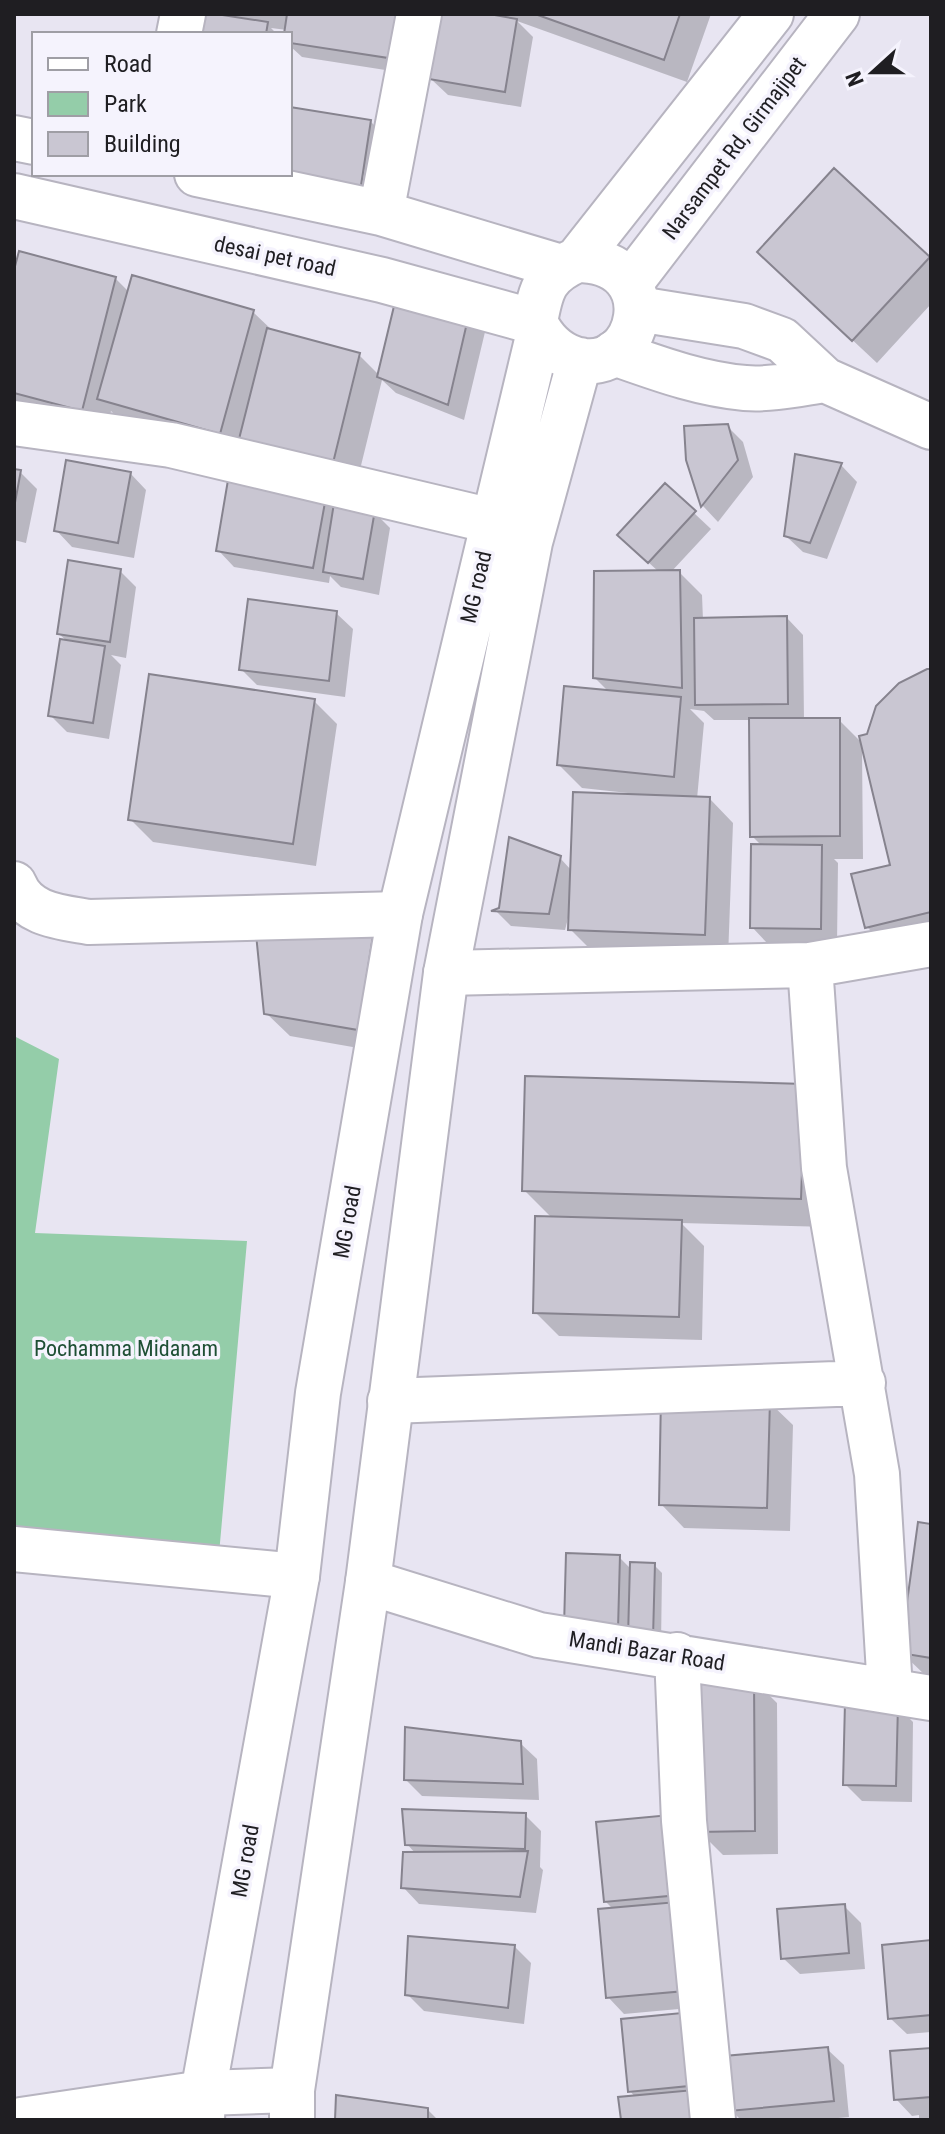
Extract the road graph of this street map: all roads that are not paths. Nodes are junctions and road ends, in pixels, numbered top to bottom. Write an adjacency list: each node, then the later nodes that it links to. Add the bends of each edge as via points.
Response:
1 (419, 14): 6 (street)
2 (771, 14): 7 (street)
3 (837, 14): 8 (street, Narsampet Rd, Girmajipet)
4 (206, 176): 6 (street)
5 (14, 196): 9 (street, desai pet road, via 382,280)
6 (381, 213): 7 (street)
7 (569, 263): 8 (street, via 595,260 611,265); 9 (street, via 548,279 540,294)
8 (635, 296): 10 (street, via 636,326 627,342); 11 (street, via 782,340)
9 (537, 327): 10 (street, via 563,355); 14 (street, MG road)
10 (597, 357): 11 (street, via 746,388); 19 (street, MG road, via 530,542)
11 (825, 380): 13 (street)
12 (14, 423): 14 (street, via 171,445)
13 (931, 427)
14 (492, 521): 16 (street, MG road)
15 (14, 884): 16 (street, via 18,896 41,913 89,922)
16 (400, 914): 23 (street, MG road, via 318,1393)
17 (931, 944): 18 (street)
18 (810, 965): 19 (street); 20 (street, via 824,1168)
19 (446, 973): 21 (street, MG road)
20 (863, 1383): 21 (street); 26 (street)
21 (390, 1401): 24 (street, MG road)
22 (14, 1549): 23 (street)
23 (297, 1576): 28 (street, MG road)
24 (368, 1582): 25 (street, Mandi Bazar Road, via 539,1635); 27 (street, MG road)
25 (677, 1655): 26 (street, Mandi Bazar Road); 30 (street, via 684,1821)
26 (910, 1694)
27 (292, 2105): 28 (street)
28 (202, 2106): 29 (street)
29 (21, 2120)
30 (713, 2120)

